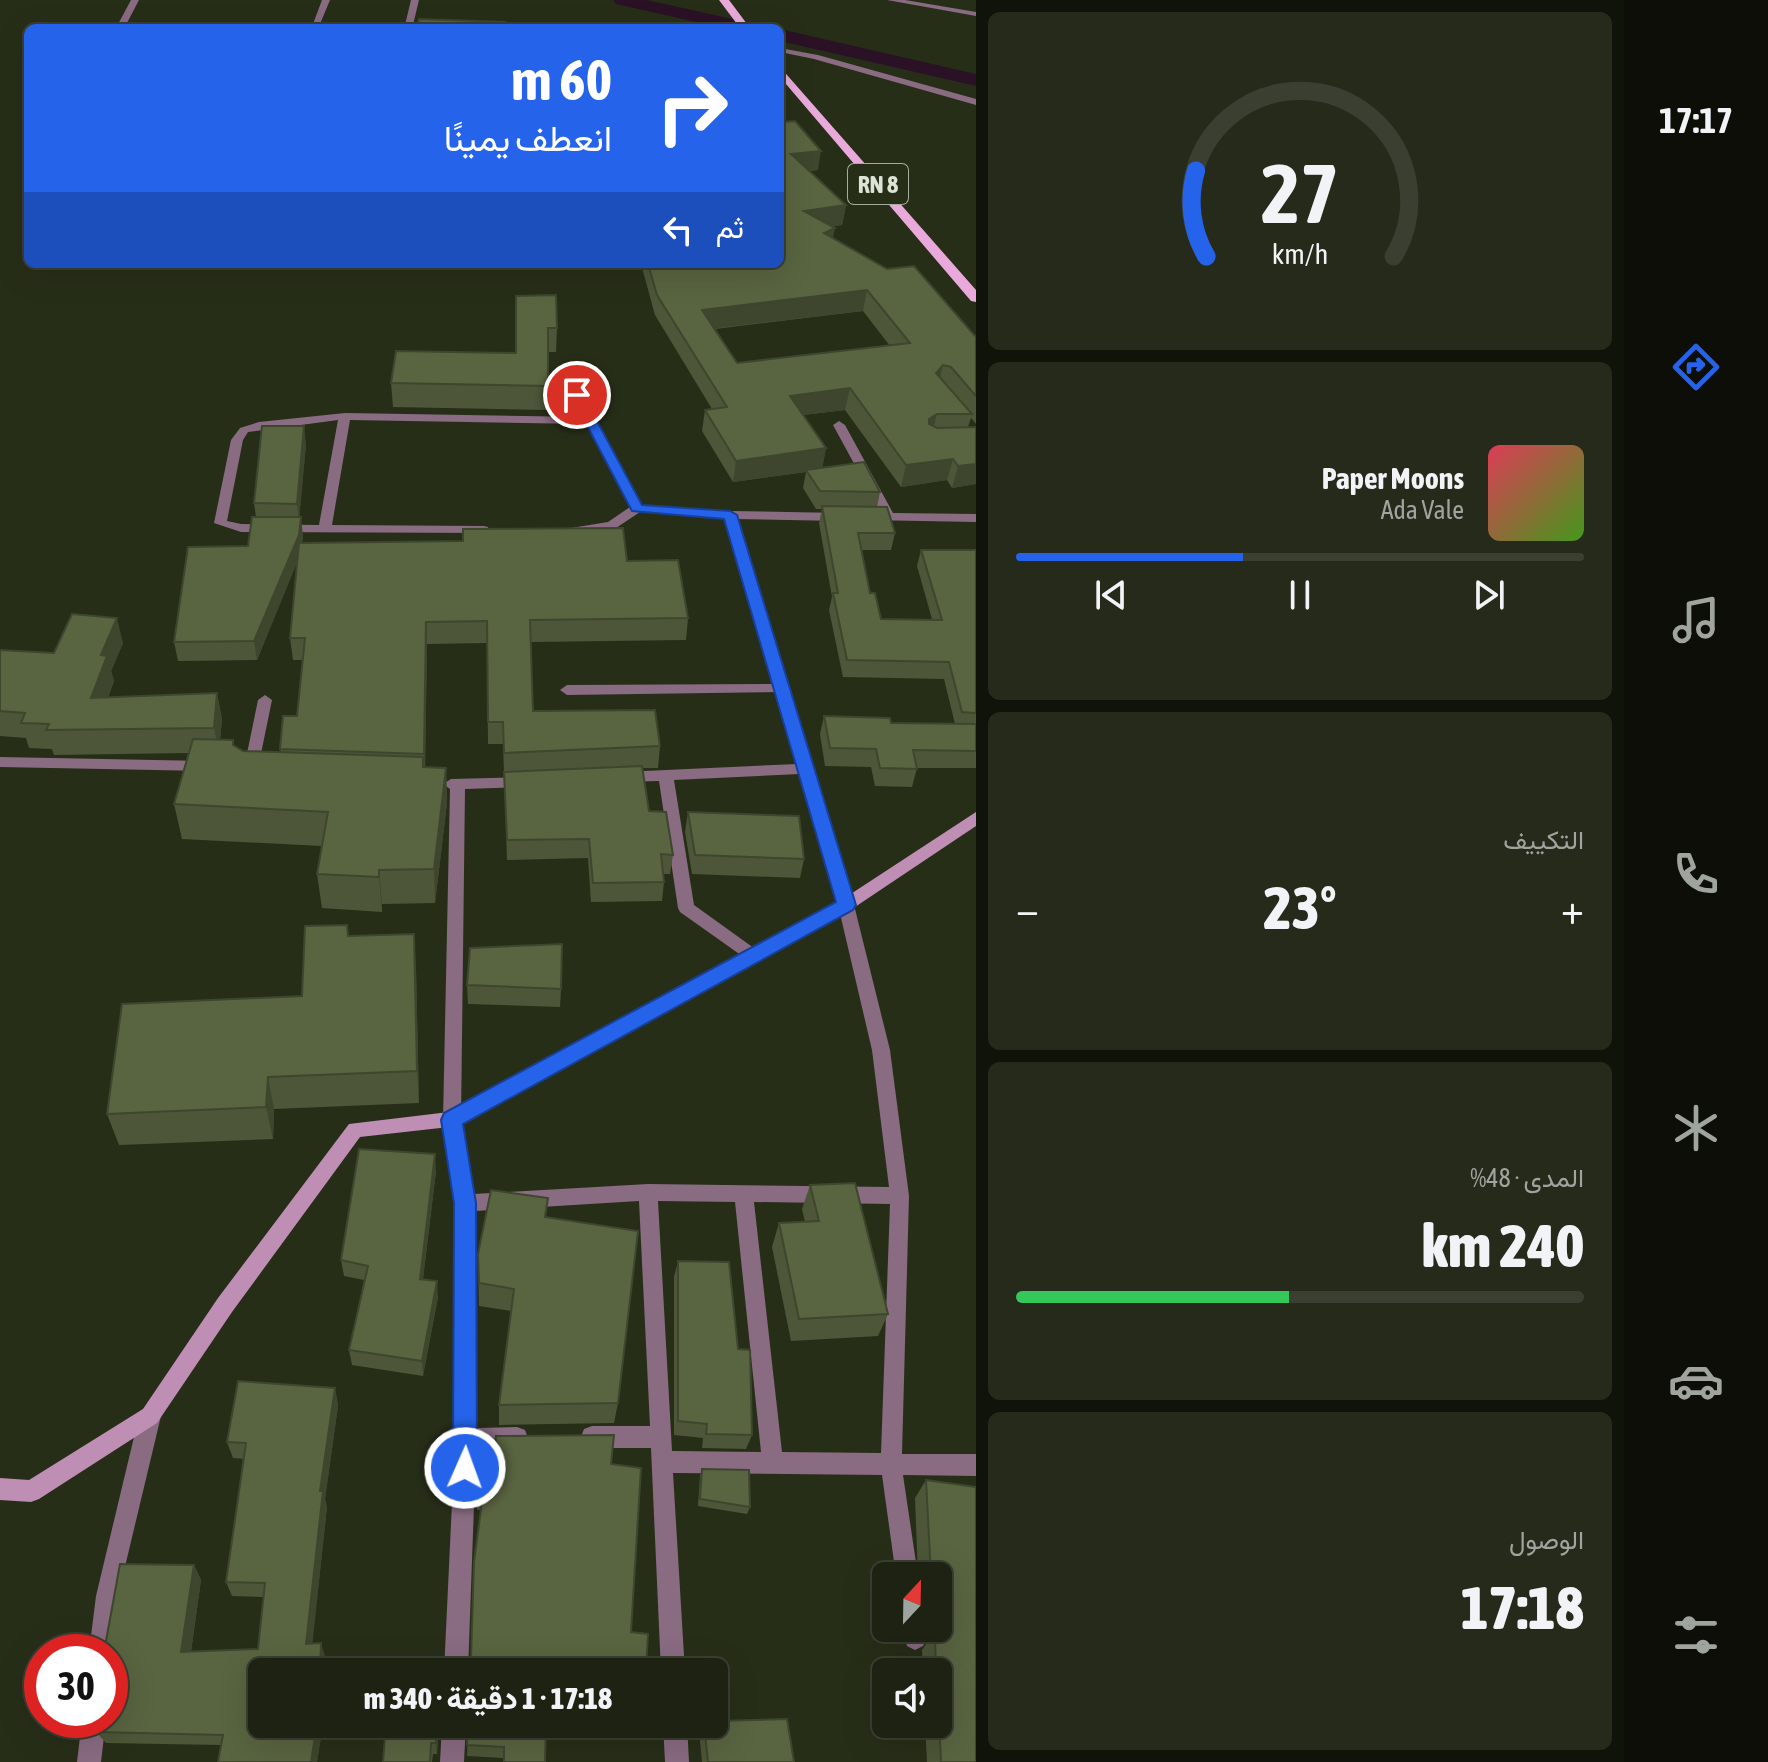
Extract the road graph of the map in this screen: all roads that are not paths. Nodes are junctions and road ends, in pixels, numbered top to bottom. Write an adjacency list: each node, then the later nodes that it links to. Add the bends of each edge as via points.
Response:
1 (135, 0): 7 (street)
2 (326, 0): 8 (street)
3 (415, 0): 9 (street)
4 (724, 0): 10 (main road)
5 (891, 0): 6 (street)
6 (976, 14)
7 (121, 24)
8 (316, 24)
9 (409, 24)
10 (742, 24)
11 (784, 51): 13 (street)
12 (784, 77): 14 (main road, RN 8)
13 (976, 102)
14 (976, 298)
15 (563, 369): 17 (street)
16 (345, 416): 17 (street); 23 (street); 23 (street, via 244,430 237,440 220,523)
17 (591, 421): 19 (street)
18 (839, 425): 21 (street)
19 (637, 508): 20 (street); 25 (street, via 612,525)
20 (730, 515): 21 (street); 26 (street)
21 (889, 517): 22 (street)
22 (976, 518)
23 (325, 529): 24 (street)
24 (500, 531)
25 (564, 531)
26 (781, 689): 27 (street); 31 (street)
27 (567, 690)
28 (265, 700): 30 (street)
29 (0, 762): 30 (street)
30 (235, 767): 34 (street, via 249,778)
31 (805, 769): 32 (street); 39 (street)
32 (666, 775): 33 (street); 40 (street, via 686,908)
33 (602, 778)
34 (264, 779)
35 (538, 781): 37 (street)
36 (428, 784): 37 (street)
37 (458, 785): 41 (street)
38 (976, 818): 39 (main road)
39 (846, 905): 40 (main road); 44 (street, via 881,1050)
40 (752, 956): 41 (main road)
41 (452, 1120): 45 (street); 46 (main road, via 355,1130)
42 (648, 1192): 43 (street); 45 (street); 47 (street)
43 (744, 1193): 44 (street); 52 (street)
44 (900, 1196): 53 (street)
45 (465, 1203): 50 (street)
46 (150, 1416): 55 (main road, via 31,1491); 57 (street, via 107,1596)
47 (662, 1437): 49 (street); 51 (street)
48 (542, 1438): 50 (street)
49 (572, 1438)
50 (466, 1439): 58 (street)
51 (664, 1462): 52 (street); 59 (street)
52 (773, 1464): 53 (street)
53 (891, 1464): 54 (street); 56 (street)
54 (976, 1465)
55 (0, 1489)
56 (905, 1562)
57 (103, 1634)
58 (457, 1658)
59 (672, 1658)
60 (92, 1738): 63 (street)
61 (453, 1738): 64 (street)
62 (676, 1738): 65 (street)
63 (89, 1762)
64 (452, 1762)
65 (677, 1762)

